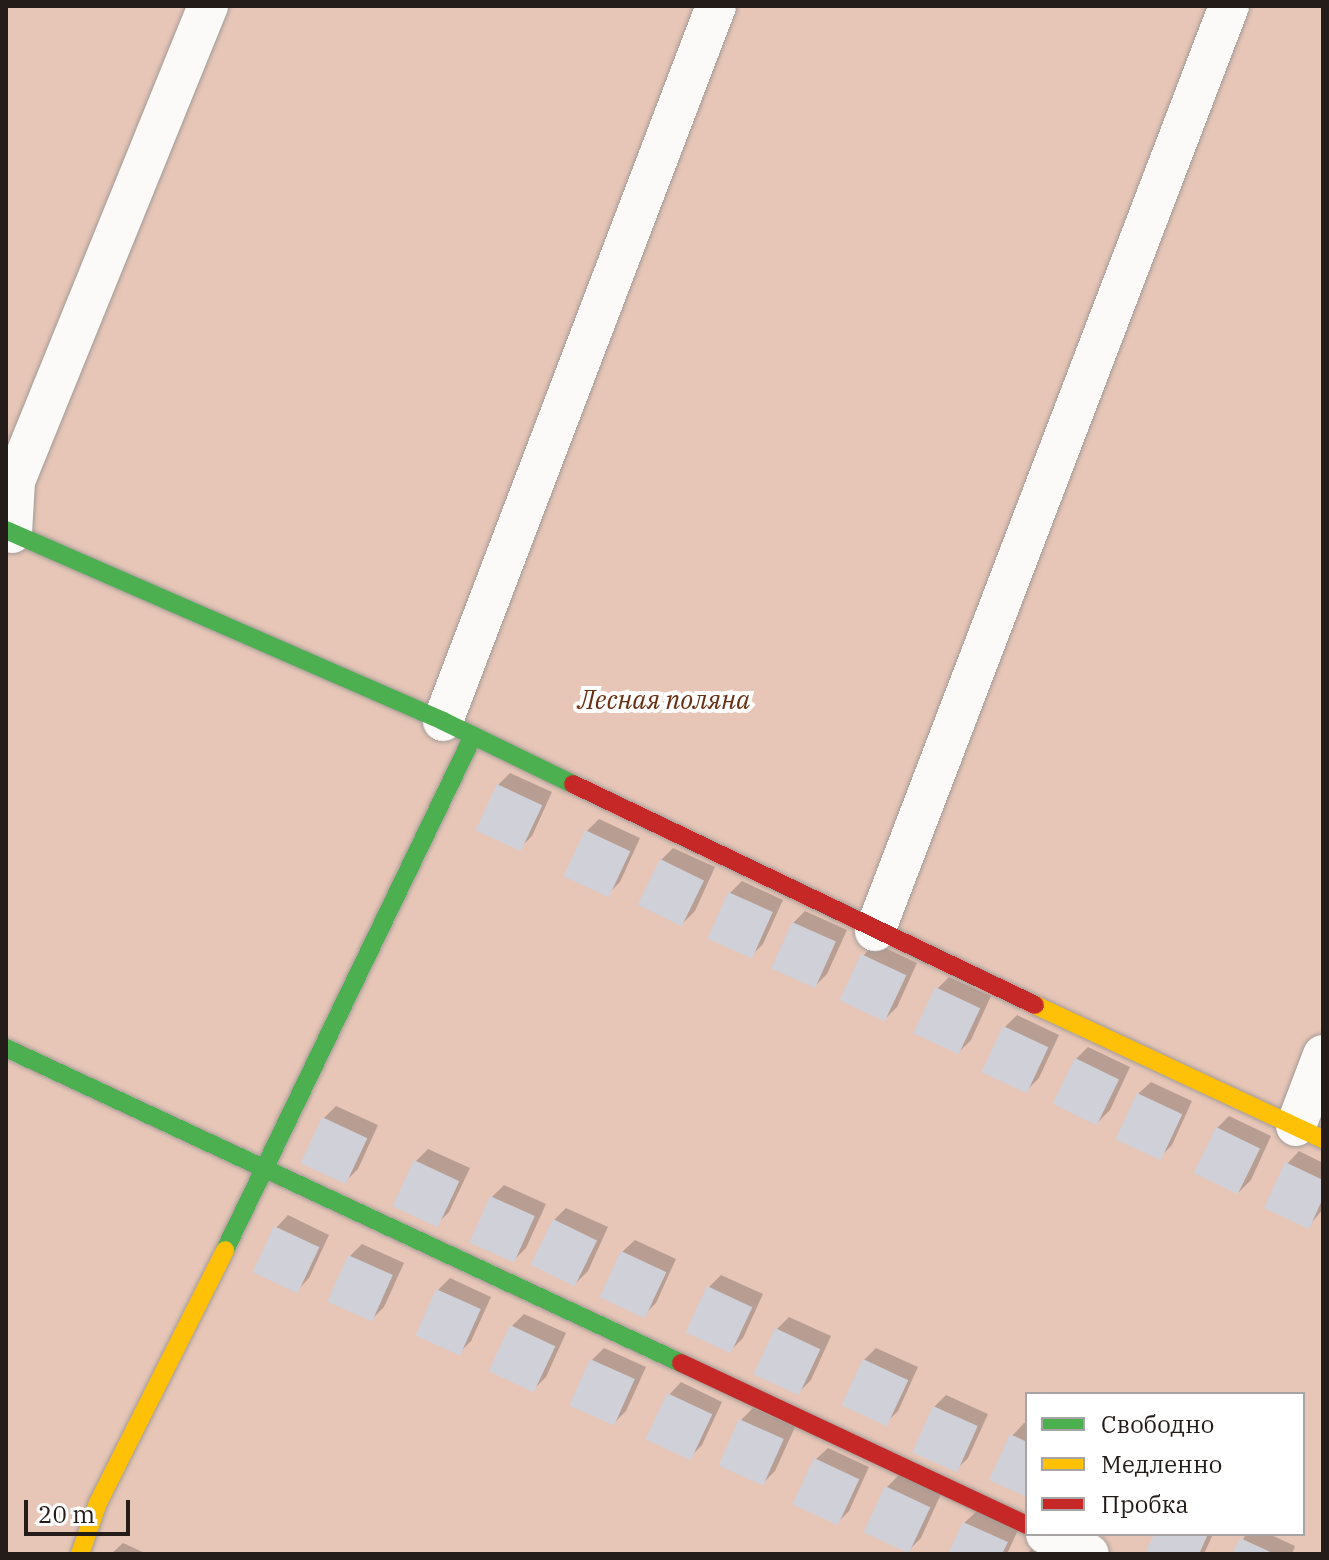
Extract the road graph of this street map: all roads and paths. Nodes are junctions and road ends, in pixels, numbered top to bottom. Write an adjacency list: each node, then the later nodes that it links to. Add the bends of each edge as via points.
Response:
1 (208, 6): 4 (street, via 15,481)
2 (716, 6): 5 (street)
3 (1229, 6): 6 (street)
4 (9, 532): 5 (street)
5 (458, 729): 6 (street); 10 (street)
6 (875, 931): 9 (street)
7 (6, 1048): 10 (street)
8 (1323, 1055): 9 (street)
9 (1309, 1132)
10 (265, 1170): 11 (street); 13 (street, via 98,1503)
11 (1025, 1524)
12 (1050, 1536): 14 (street)
13 (80, 1554)
14 (1089, 1554)

